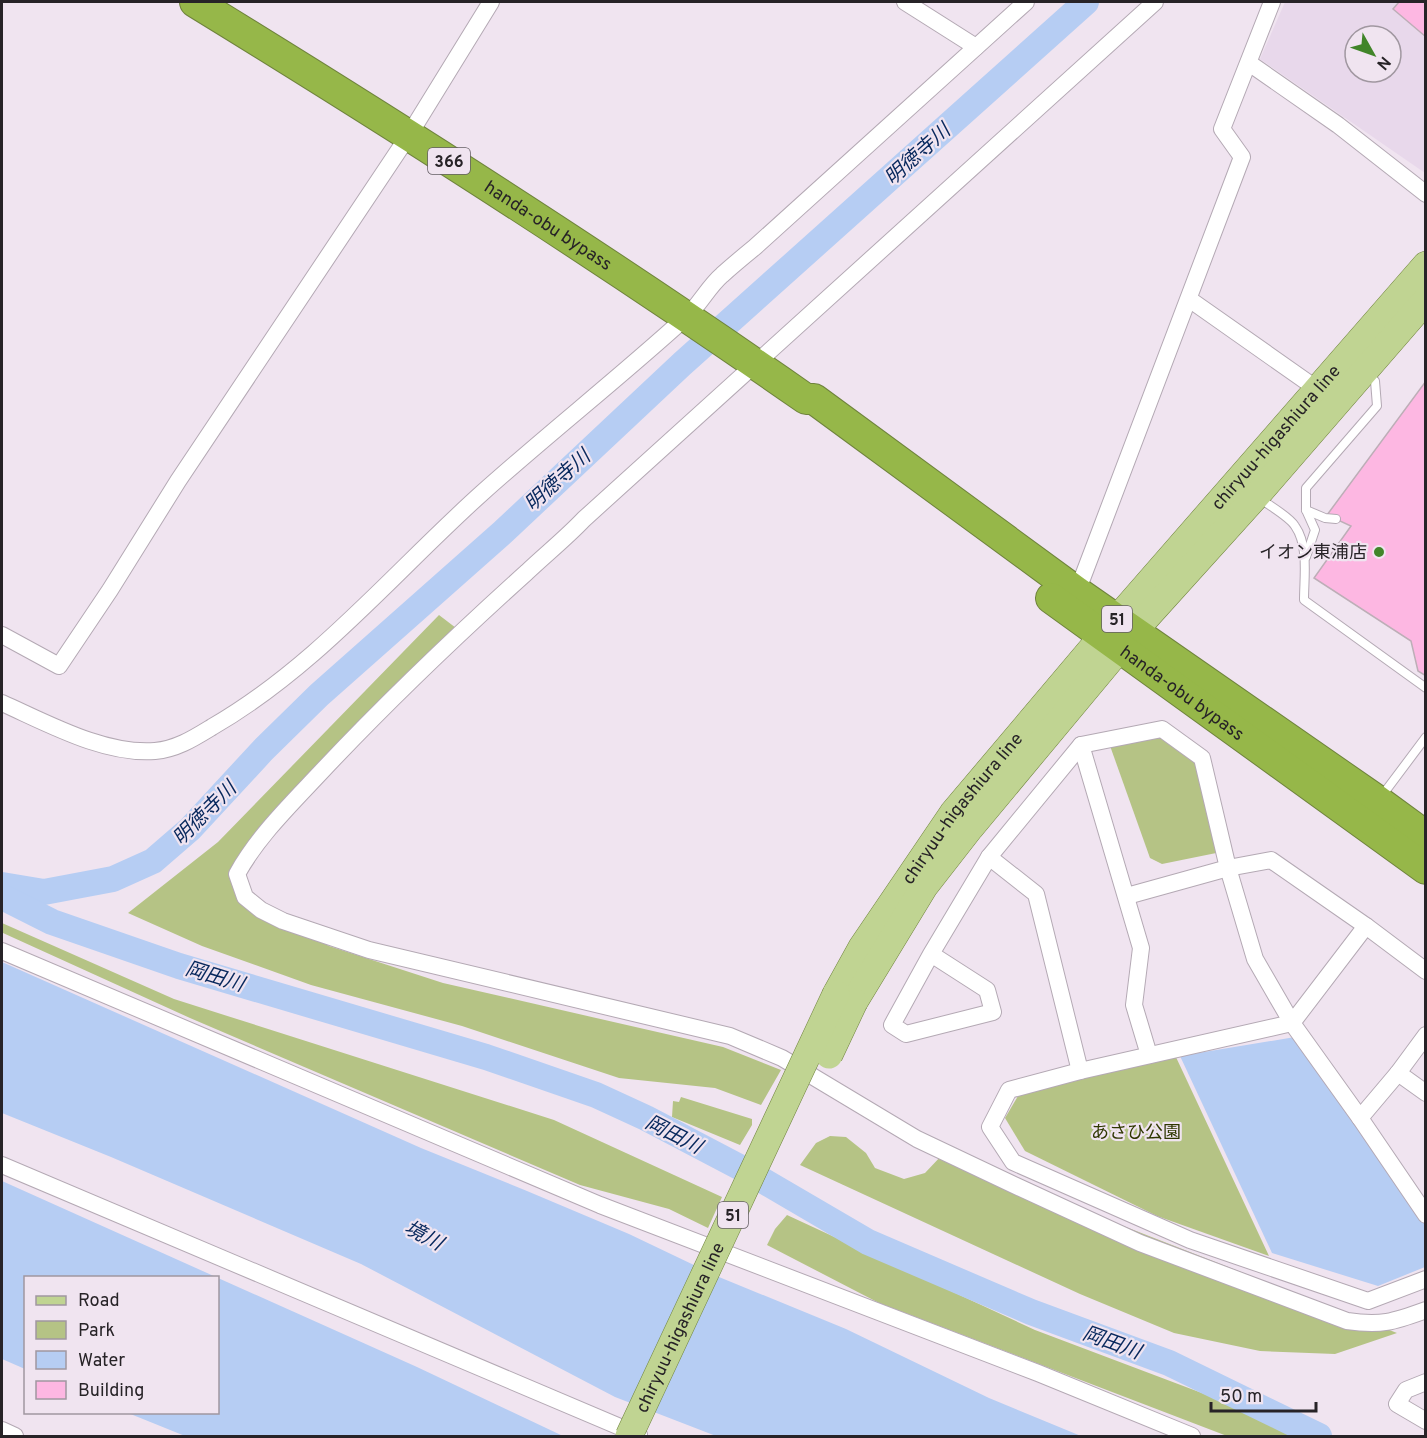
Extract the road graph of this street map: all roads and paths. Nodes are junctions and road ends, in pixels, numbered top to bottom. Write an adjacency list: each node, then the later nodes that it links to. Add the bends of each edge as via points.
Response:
1 (195, 2): 9 (highway, handa-obu bypass / 366)
2 (491, 2): 9 (street)
3 (905, 2): 7 (street)
4 (1026, 2): 7 (street)
5 (1155, 2): 15 (street)
6 (1272, 2): 8 (street)
7 (976, 47): 14 (street, via 722,275)
8 (1249, 63): 10 (street, via 1338,125); 12 (street, via 1222,129 1242,157)
9 (409, 135): 14 (highway, handa-obu bypass / 366); 25 (street, via 59,666)
10 (1425, 194)
11 (1425, 265): 17 (main road, chiryuu-higashiura line / 51)
12 (1189, 299): 17 (street); 23 (street)
13 (1425, 300): 16 (main road, chiryuu-higashiura line / 51)
14 (694, 321): 15 (highway, handa-obu bypass / 366); 27 (street, via 540,441 297,667 246,708 185,743 156,751 131,751 90,741)
15 (747, 358): 18 (highway, handa-obu bypass / 366); 51 (street, via 562,542 424,668 278,818 246,856 237,874 245,897 283,921 369,950 730,1036 782,1058 917,1139 1140,1243 1347,1321 1388,1323)
16 (1364, 370): 19 (main road, chiryuu-higashiura line / 51); 20 (lane, via 1375,381 1377,406 1306,488)
17 (1317, 389): 24 (main road, chiryuu-higashiura line / 51)
18 (806, 399): 23 (highway, handa-obu bypass / 366, via 814,399); 24 (highway, handa-obu bypass / 366, via 810,409 1056,602)
19 (1256, 496): 22 (lane, via 1295,525); 24 (main road, chiryuu-higashiura line / 51)
20 (1306, 510): 21 (lane); 22 (lane, via 1316,530)
21 (1336, 519)
22 (1304, 562): 26 (lane, via 1304,600)
23 (1077, 592): 24 (highway, handa-obu bypass / 366)
24 (1119, 634): 30 (highway, handa-obu bypass / 366); 34 (highway, handa-obu bypass / 366); 40 (main road, chiryuu-higashiura line / 51, via 924,887)
25 (2, 635)
26 (1425, 688)
27 (2, 703)
28 (1425, 736): 30 (lane)
29 (1081, 745): 32 (street); 33 (street, via 1162,729 1202,758); 35 (street)
30 (1378, 801): 31 (highway, handa-obu bypass / 366)
31 (1425, 836)
32 (989, 857): 38 (street); 44 (street, via 1036,894)
33 (1228, 868): 35 (street); 36 (street, via 1271,860); 41 (street, via 1255,959)
34 (1425, 869)
35 (1127, 896): 43 (street, via 1141,948 1134,1005)
36 (1366, 926): 39 (street); 41 (street)
37 (2, 951): 59 (street, via 600,1205 1038,1373)
38 (931, 954): 38 (street, via 987,990 993,1012 906,1034 892,1025)
39 (1425, 971)
40 (845, 998): 56 (main road, chiryuu-higashiura line / 51, bridge); 58 (main road, chiryuu-higashiura line / 51, bridge)
41 (1292, 1023): 43 (street); 47 (street)
42 (1425, 1035): 45 (street)
43 (1149, 1055): 44 (street)
44 (1080, 1071): 50 (street, via 1009,1090 990,1127 1013,1162 1190,1240 1368,1301)
45 (1398, 1073): 46 (street); 47 (street)
46 (1425, 1093)
47 (1360, 1118): 49 (street)
48 (2, 1165): 57 (street)
49 (1425, 1215)
50 (1425, 1279)
51 (1425, 1310)
52 (1425, 1382): 53 (street, via 1406,1390 1397,1404)
53 (1425, 1421)
54 (2, 1430): 55 (street)
55 (15, 1437)
56 (629, 1437)
57 (643, 1437)
58 (649, 1437)
59 (1192, 1437)

